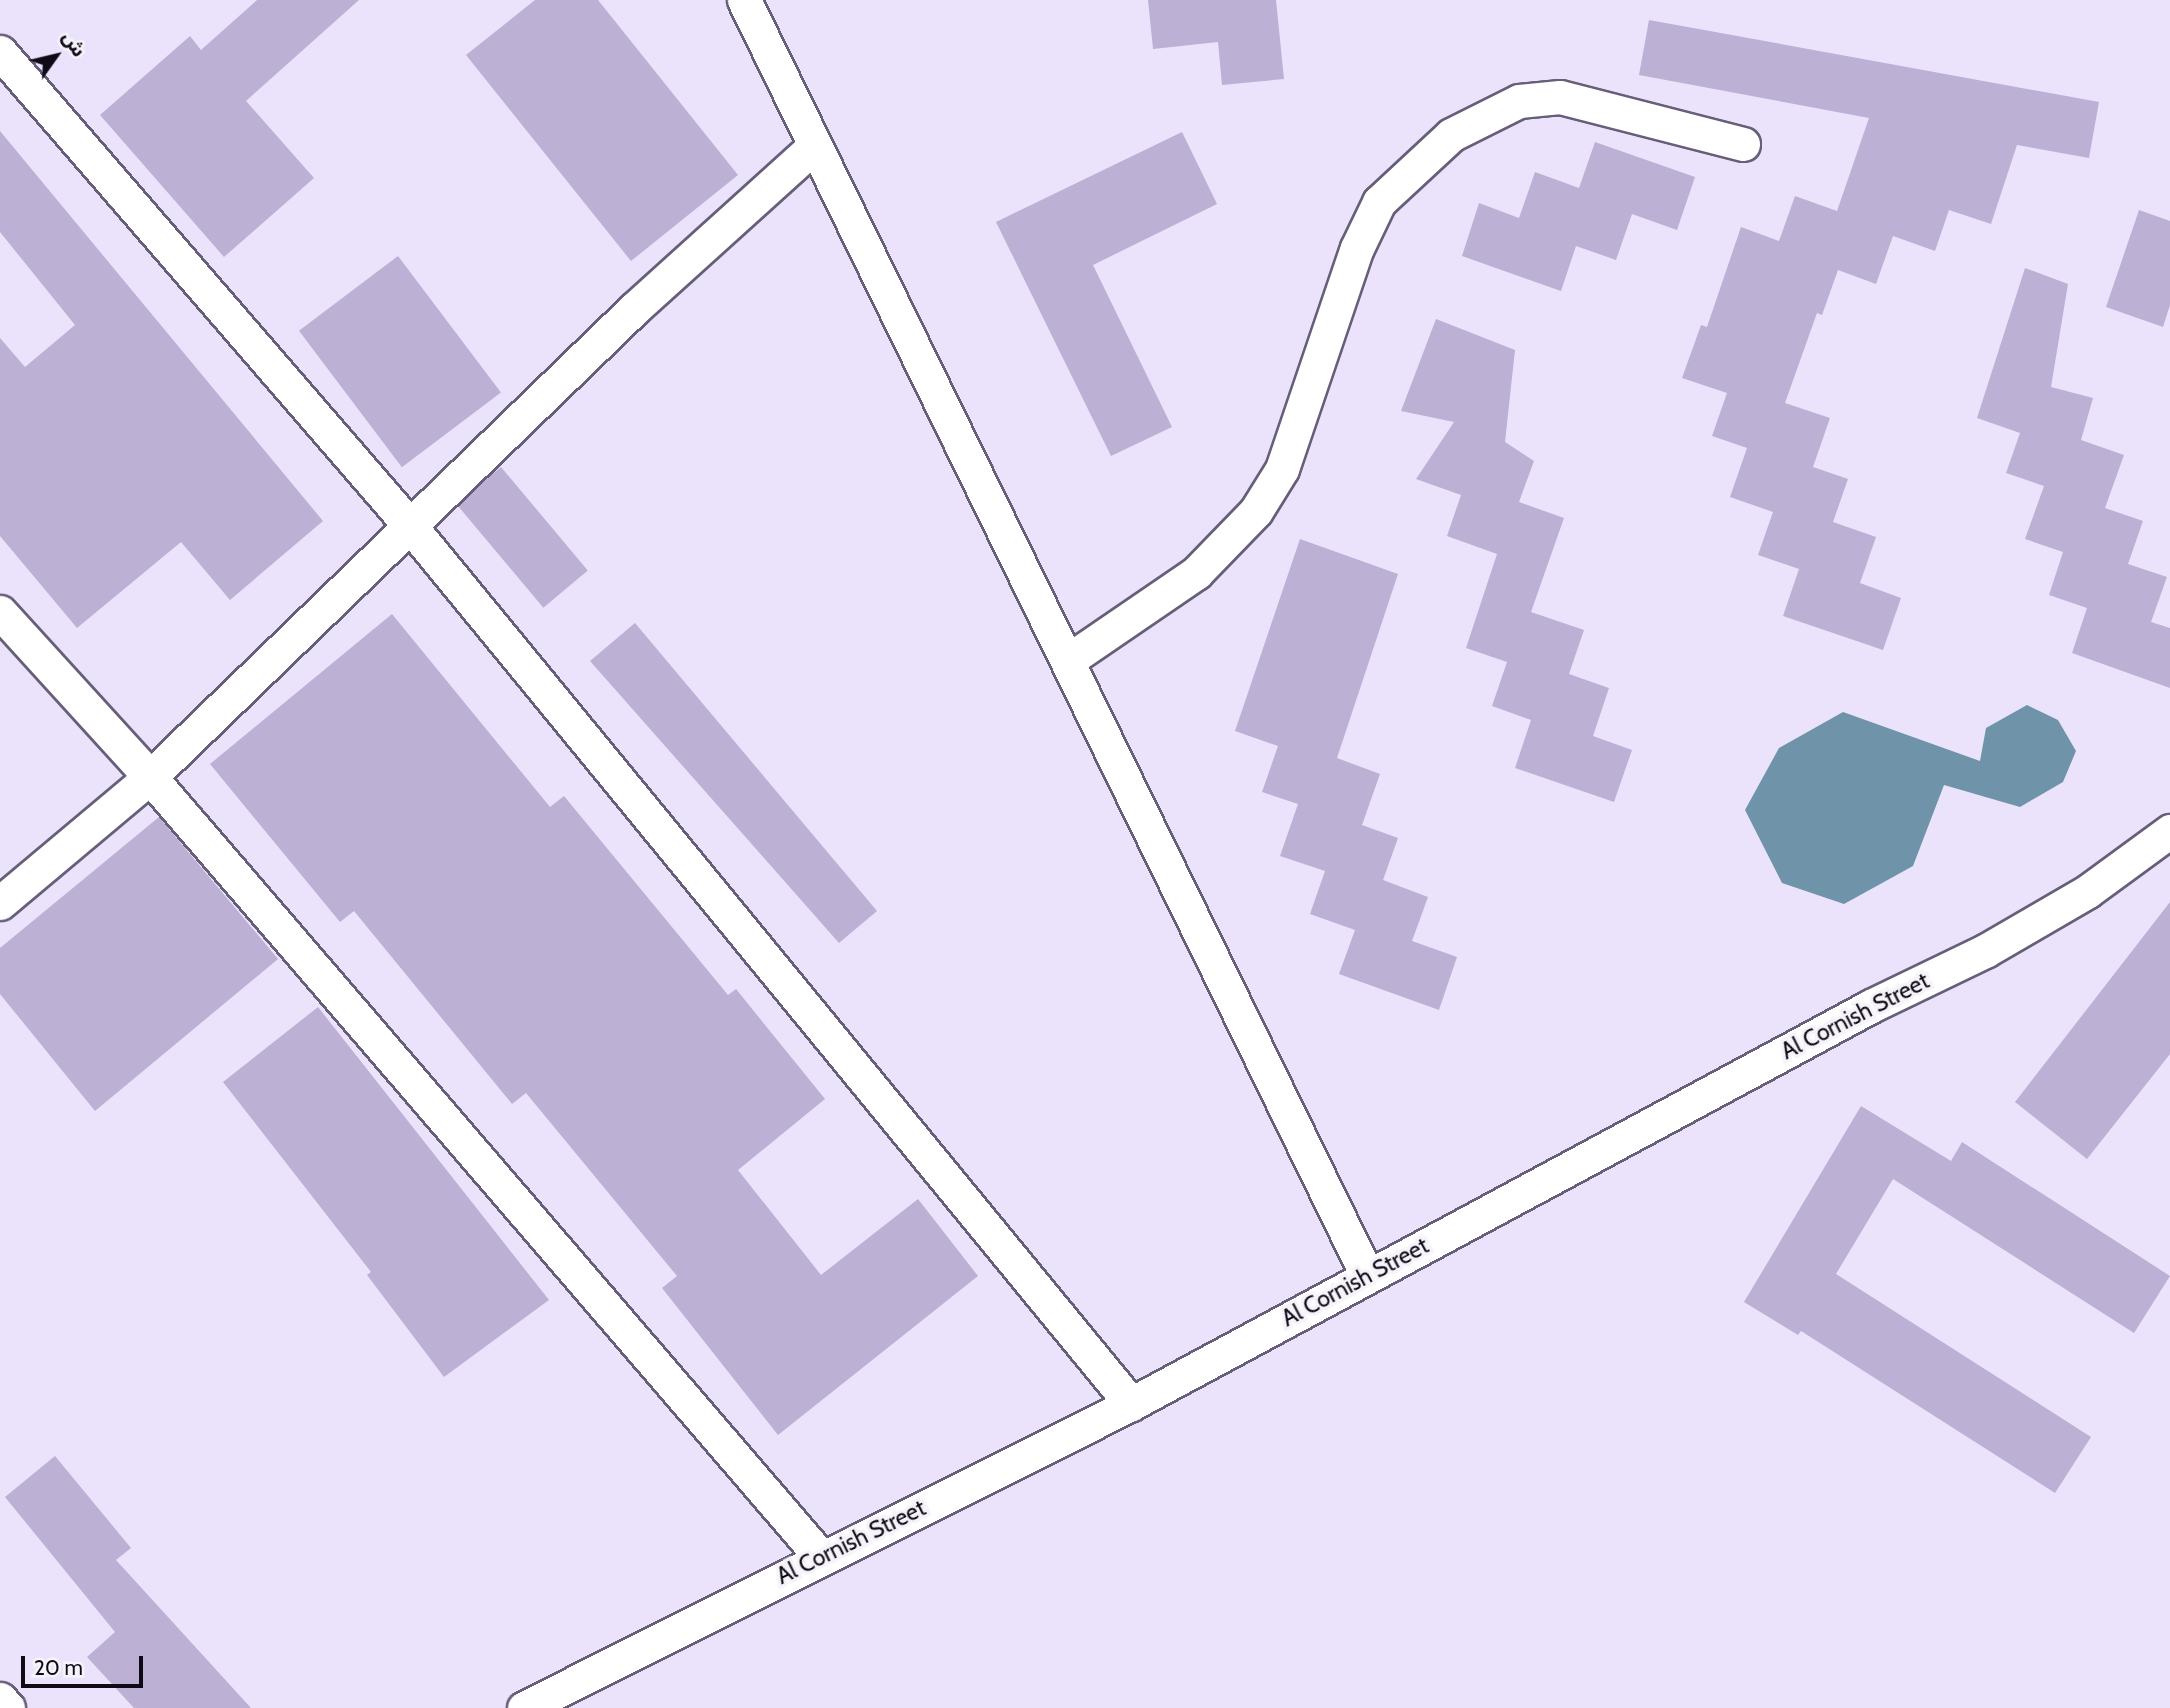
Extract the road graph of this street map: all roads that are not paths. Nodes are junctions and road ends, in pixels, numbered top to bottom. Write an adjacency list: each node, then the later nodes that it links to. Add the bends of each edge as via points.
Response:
1 (744, 0): 4 (street)
2 (1, 54): 5 (street)
3 (1743, 144): 7 (street, via 1560,97 1518,101 1451,135 1379,202 1357,248 1282,469 1256,511 1196,573)
4 (812, 148): 5 (street, via 634,309); 7 (street)
5 (411, 527): 8 (street); 12 (street)
6 (0, 612): 8 (street)
7 (1070, 659): 11 (street)
8 (149, 777): 10 (street); 13 (street)
9 (2170, 831): 11 (street, Al Cornish Street, via 2088,891 1985,951)
10 (0, 903)
11 (1367, 1275): 12 (street, Al Cornish Street)
12 (1131, 1404): 13 (street, Al Cornish Street)
13 (820, 1556): 16 (street, Al Cornish Street)
14 (0, 1699): 15 (street)
15 (8, 1708)
16 (524, 1708)

